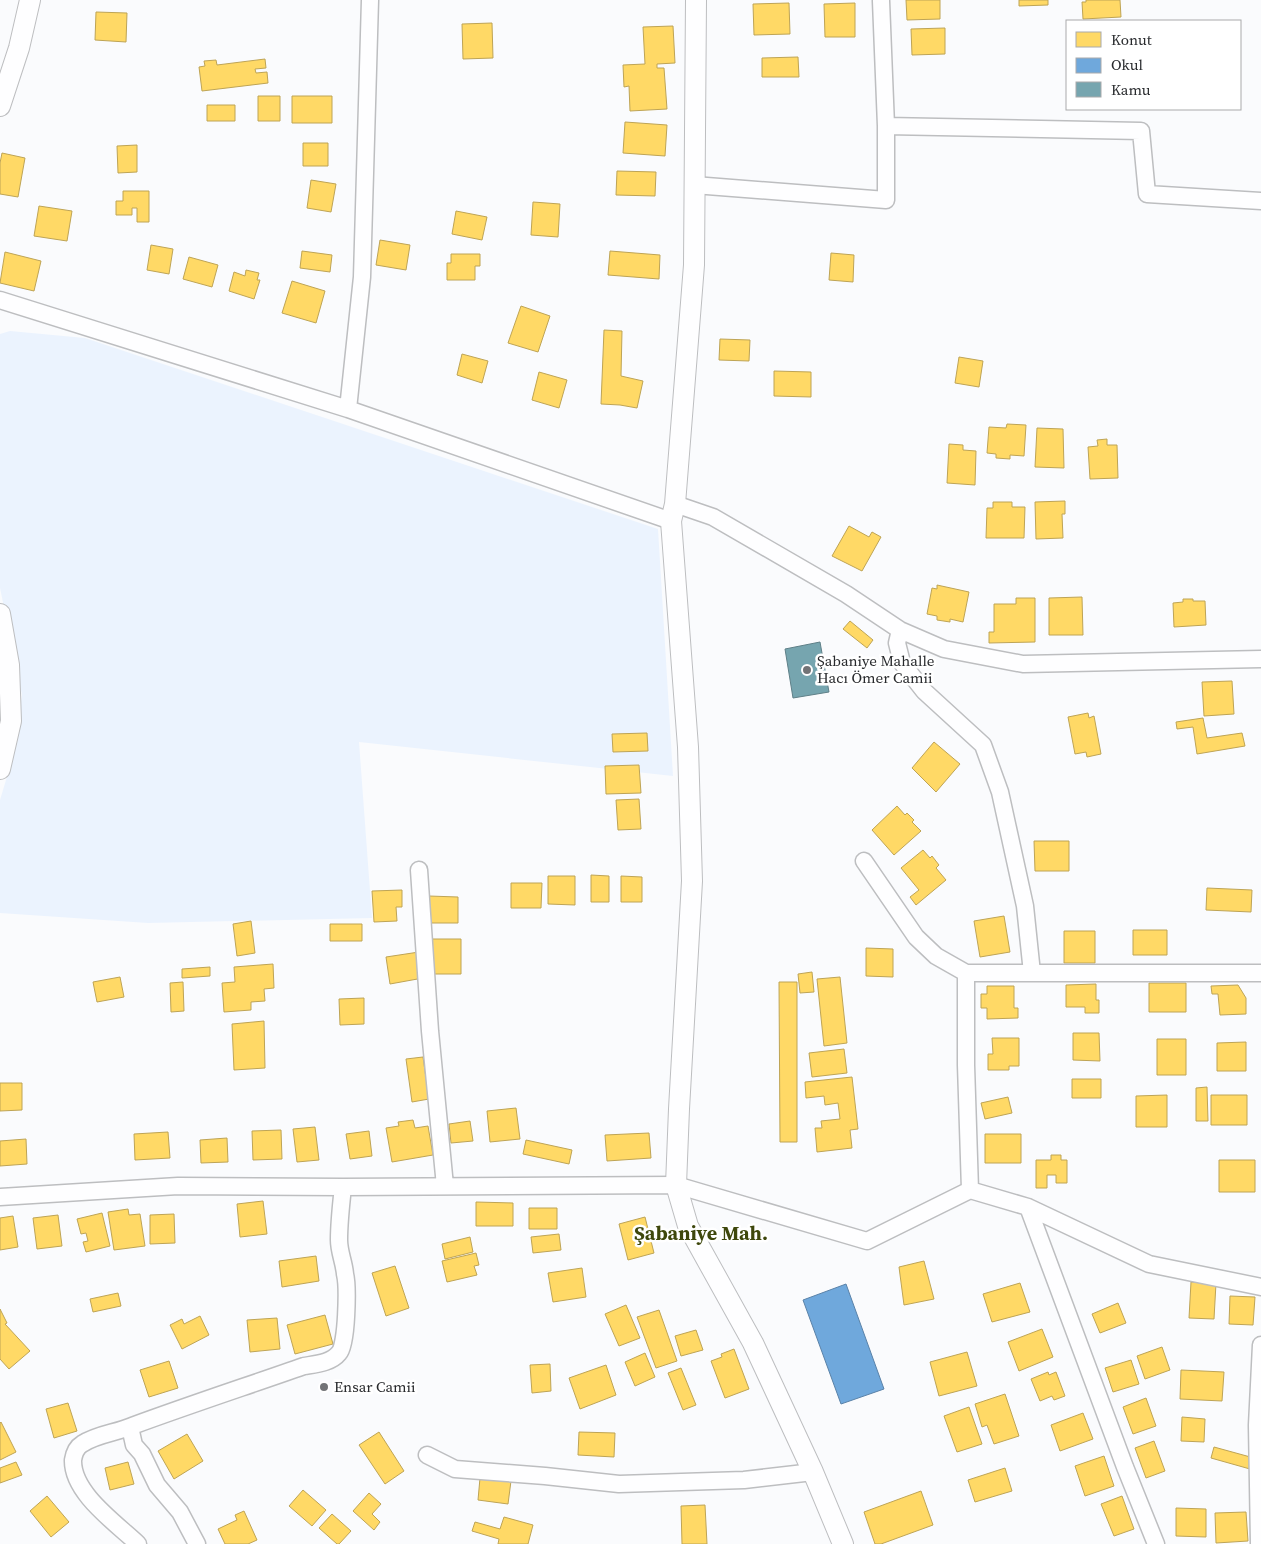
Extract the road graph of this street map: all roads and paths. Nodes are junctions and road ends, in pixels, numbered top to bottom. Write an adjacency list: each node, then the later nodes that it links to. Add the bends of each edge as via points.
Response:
1 (30, 0): 5 (street)
2 (370, 0): 10 (street, via 362,277)
3 (696, 0): 7 (street)
4 (881, 1): 6 (street)
5 (0, 106)
6 (886, 126): 7 (street, via 886,200); 8 (street, via 1141,132 1147,194)
7 (694, 185): 11 (street, via 694,265)
8 (1261, 201)
9 (0, 300): 10 (street)
10 (348, 409): 11 (street)
11 (673, 513): 13 (street, via 713,517 846,594); 21 (street, via 688,747 692,881)
12 (0, 614): 15 (street, via 9,665 12,721)
13 (900, 630): 14 (street, via 944,649 1023,664); 19 (street, via 897,643 902,663 924,691 983,745 1000,792 1025,906)
14 (1261, 659)
15 (0, 769)
16 (864, 861): 18 (street, via 916,937 936,956)
17 (419, 870): 22 (street)
18 (966, 973): 19 (street); 24 (street)
19 (1032, 973): 20 (street)
20 (1261, 973)
21 (676, 1185): 22 (street); 24 (street, via 867,1241); 31 (street, via 688,1226 753,1343)
22 (445, 1186): 23 (street)
23 (343, 1187): 25 (street, via 178,1186); 29 (street, via 339,1241 347,1289 341,1352 320,1364 304,1366)
24 (970, 1190): 26 (street)
25 (0, 1197)
26 (1028, 1206): 27 (street, via 1149,1264); 35 (street)
27 (1261, 1287)
28 (1261, 1345): 36 (street, via 1257,1425)
29 (130, 1428): 32 (street, via 80,1445 73,1460 80,1486 90,1500); 33 (street, via 134,1445 157,1485 180,1512)
30 (427, 1455): 31 (street, via 455,1468 619,1484 744,1480)
31 (813, 1472): 34 (street)
32 (138, 1544)
33 (197, 1544)
34 (842, 1544)
35 (1156, 1544)
36 (1259, 1544)

